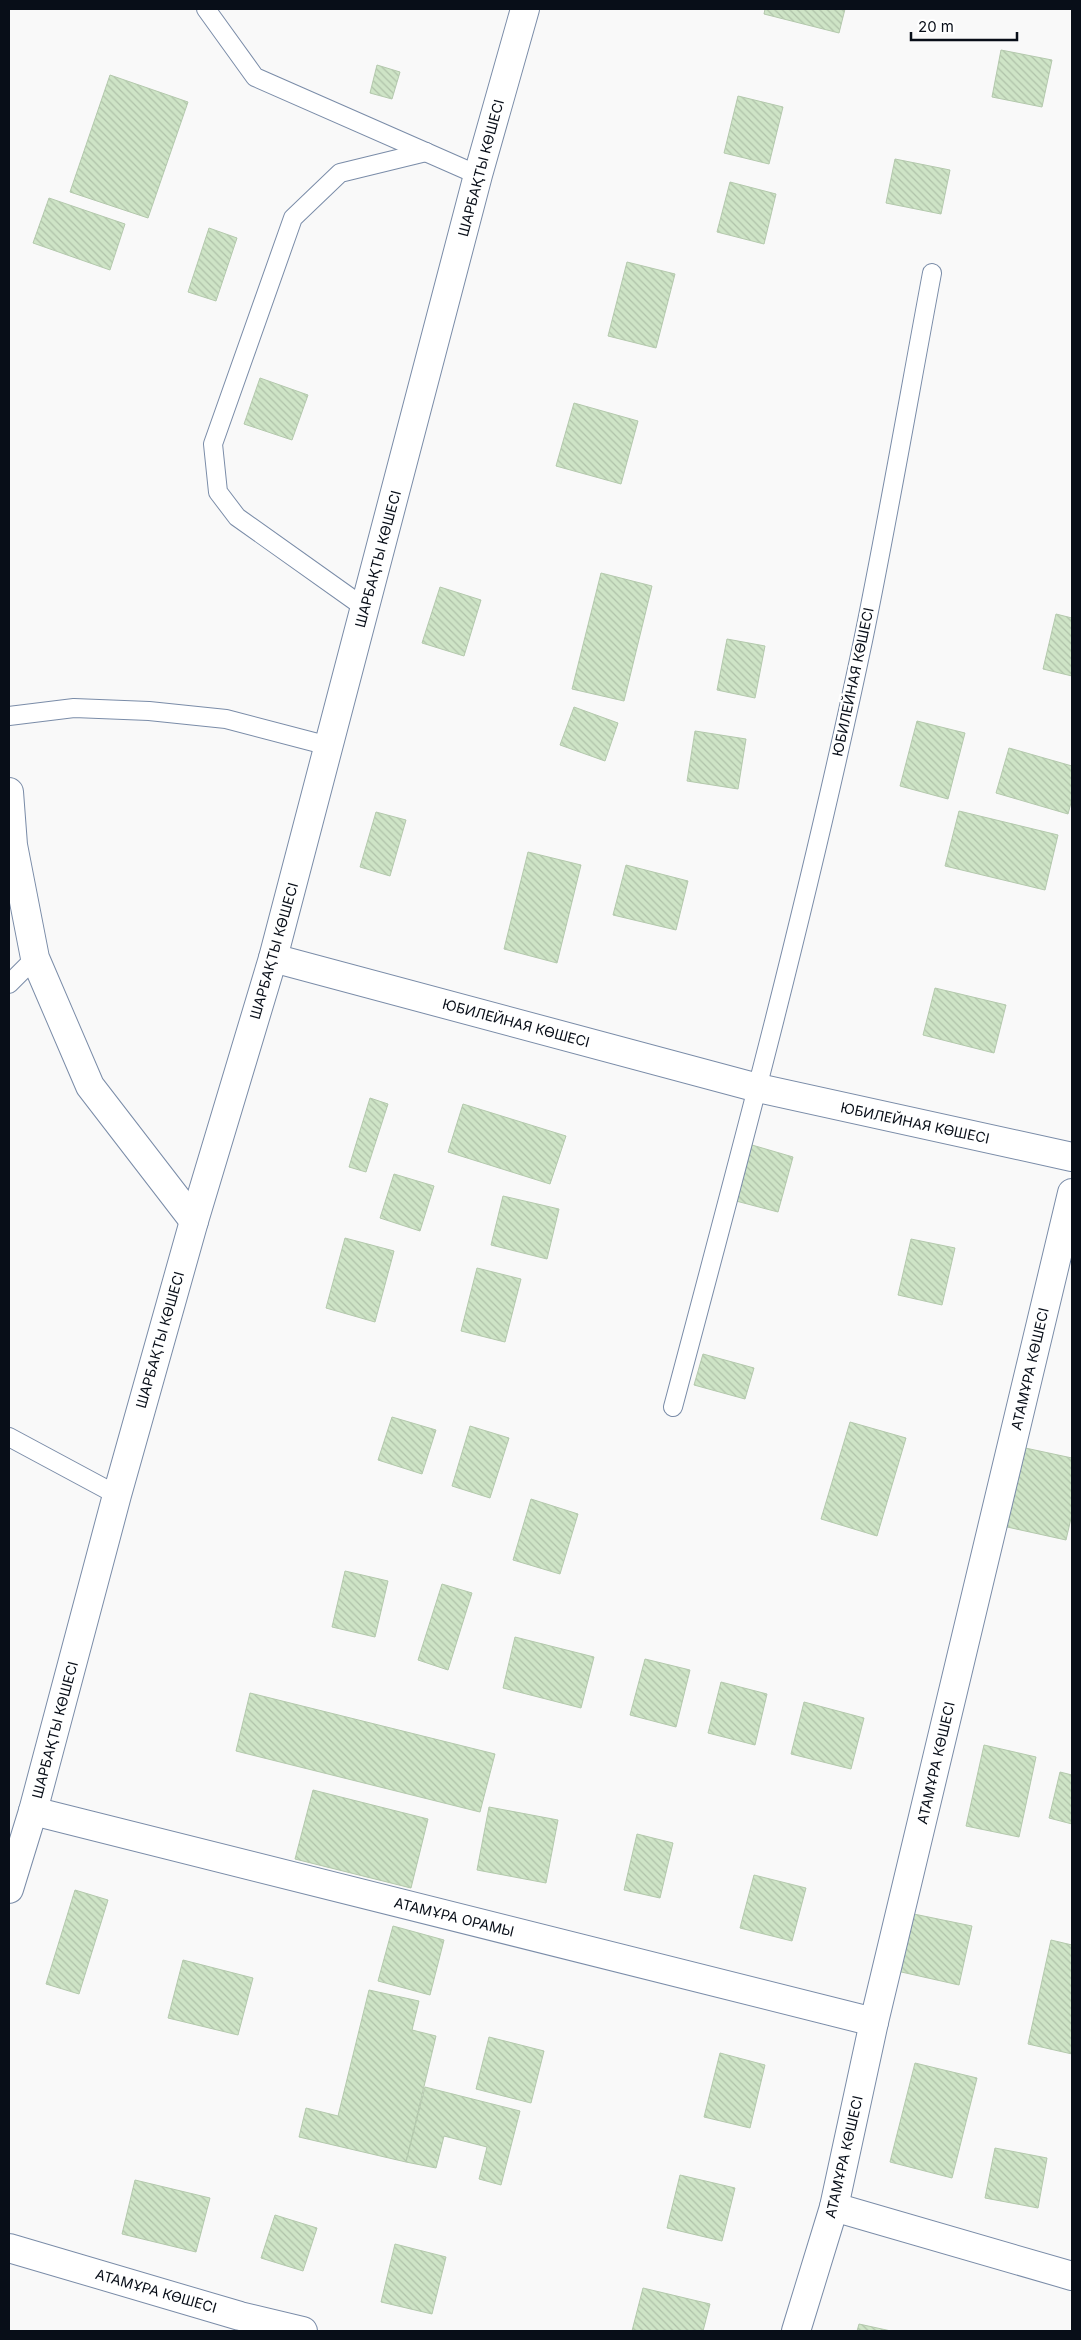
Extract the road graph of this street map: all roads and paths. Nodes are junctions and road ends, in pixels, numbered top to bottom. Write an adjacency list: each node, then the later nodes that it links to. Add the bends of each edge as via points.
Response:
1 (206, 9): 3 (lane, via 255,77)
2 (525, 9): 4 (street, ШАРБАҚТЫ КӨШЕСІ)
3 (426, 152): 4 (lane); 6 (lane, via 340,173 293,218 214,444 218,492 237,517)
4 (478, 175): 6 (street, ШАРБАҚТЫ КӨШЕСІ)
5 (932, 273): 13 (lane, ЮБИЛЕЙНАЯ КӨШЕСІ, via 863,640)
6 (365, 608): 8 (street, ШАРБАҚТЫ КӨШЕСІ)
7 (9, 716): 8 (lane, via 74,708 159,712 226,719)
8 (329, 746): 11 (street, ШАРБАҚТЫ КӨШЕСІ)
9 (9, 792): 10 (street, via 13,845)
10 (35, 958): 12 (lane); 16 (street, via 90,1086)
11 (273, 958): 13 (street, ЮБИЛЕЙНАЯ КӨШЕСІ); 16 (street, ШАРБАҚТЫ КӨШЕСІ)
12 (9, 984)
13 (758, 1088): 14 (street, ЮБИЛЕЙНАЯ КӨШЕСІ); 17 (lane, ЮБИЛЕЙНАЯ КӨШЕСІ)
14 (1072, 1157)
15 (1072, 1193): 22 (street, АТАМҰРА КӨШЕСІ)
16 (194, 1221): 19 (street, ШАРБАҚТЫ КӨШЕСІ)
17 (673, 1406)
18 (9, 1437): 19 (lane)
19 (117, 1495): 20 (street, ШАРБАҚТЫ КӨШЕСІ)
20 (33, 1811): 21 (street, ШАРБАҚТЫ КӨШЕСІ); 22 (street, АТАМҰРА ОРАМЫ)
21 (9, 1889)
22 (874, 2022): 23 (street, АТАМҰРА КӨШЕСІ)
23 (834, 2207): 25 (street); 28 (street, АТАМҰРА КӨШЕСІ)
24 (9, 2248): 26 (street, АТАМҰРА КӨШЕСІ)
25 (1072, 2276)
26 (238, 2323): 27 (street, АТАМҰРА КӨШЕСІ)
27 (303, 2331)
28 (796, 2331)

